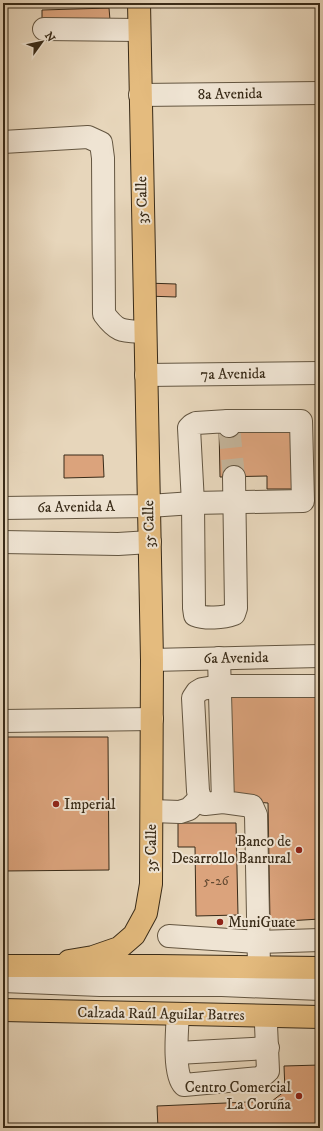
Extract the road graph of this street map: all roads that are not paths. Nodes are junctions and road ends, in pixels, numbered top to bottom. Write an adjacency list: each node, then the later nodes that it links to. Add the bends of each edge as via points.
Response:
1 (139, 3): 3 (main road, 35 Calle)
2 (44, 29): 3 (street)
3 (139, 30): 5 (main road, 35 Calle)
4 (320, 94): 5 (street, 8a Avenida)
5 (140, 95): 7 (main road, 35 Calle)
6 (3, 142): 7 (street, via 88,137 100,144 104,158 104,314 111,324 122,331)
7 (145, 332): 9 (main road, 35 Calle)
8 (320, 373): 9 (street, 7a Avenida)
9 (146, 375): 13 (main road, 35 Calle)
10 (234, 477): 11 (street)
11 (234, 502): 12 (street, 6a Avenida A); 12 (street, via 236,608 234,614 229,616 201,617 195,615 194,608); 12 (street, 6a Avenida A, via 303,501 301,421 192,425 189,428)
12 (193, 503): 13 (street, 6a Avenida A)
13 (149, 506): 14 (street, 6a Avenida A); 16 (main road, 35 Calle)
14 (3, 508)
15 (3, 542): 16 (street)
16 (150, 542): 19 (main road, 35 Calle)
17 (320, 656): 18 (street, 6a Avenida)
18 (219, 658): 19 (street, 6a Avenida); 20 (street)
19 (152, 660): 22 (main road, 35 Calle)
20 (220, 686): 21 (street); 24 (street, via 202,689 194,698); 25 (street)
21 (320, 686)
22 (152, 719): 23 (street); 26 (main road, 35 Calle)
23 (3, 721)
24 (200, 798): 25 (street, via 205,804); 26 (street, via 189,809 180,812)
25 (223, 802): 29 (street, via 252,806 256,815)
26 (152, 811): 31 (main road, 35 Calle, via 151,884 146,913 134,935 119,948 93,957)
27 (169, 936): 29 (street)
28 (320, 940): 29 (street)
29 (258, 942): 32 (street)
30 (3, 966): 31 (main road)
31 (34, 967): 32 (main road)
32 (259, 967): 33 (main road)
33 (320, 968)
34 (3, 981): 35 (street)
35 (320, 989)
36 (3, 994): 37 (street)
37 (320, 1001)
38 (3, 1010): 39 (main road, Calzada Raúl Aguilar Batres)
39 (178, 1014): 40 (main road, Calzada Raúl Aguilar Batres); 43 (street)
40 (267, 1016): 41 (main road, Calzada Raúl Aguilar Batres); 42 (street)
41 (320, 1017)
42 (268, 1048): 43 (street); 43 (street, via 268,1071 260,1078 184,1085 180,1081)
43 (177, 1053)

